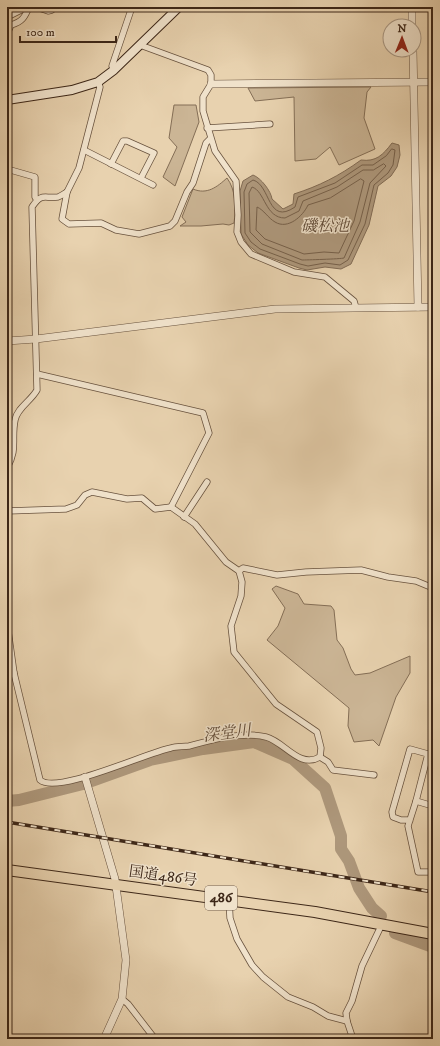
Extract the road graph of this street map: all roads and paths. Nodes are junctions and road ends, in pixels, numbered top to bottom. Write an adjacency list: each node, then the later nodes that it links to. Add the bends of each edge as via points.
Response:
1 (28, 7): 7 (street); 9 (street, via 25,16 19,23 10,25)
2 (36, 7): 3 (street, via 48,11)
3 (53, 7)
4 (132, 7): 12 (street, via 112,66)
5 (179, 7): 10 (main road)
6 (412, 7): 8 (street)
7 (7, 15)
8 (412, 18)
9 (7, 34)
10 (140, 45): 12 (main road); 16 (street, via 208,70)
11 (413, 58): 15 (street)
12 (114, 70): 13 (main road)
13 (98, 82): 17 (main road, via 72,90); 21 (street, via 100,87)
14 (433, 82): 15 (street)
15 (414, 83): 16 (street); 28 (street)
16 (211, 84): 19 (street, via 203,97)
17 (7, 100)
18 (270, 124): 19 (street)
19 (207, 128): 20 (street)
20 (210, 139): 26 (street, via 206,143 193,183 175,221 170,226 139,234 116,230 101,223 69,224 62,219); 30 (street, via 215,151 236,181 237,232 251,254 294,272 325,277 354,301)
21 (84, 150): 22 (street); 26 (street, via 79,168)
22 (111, 164): 24 (street); 24 (street, via 123,141 154,153)
23 (7, 168): 27 (street, via 35,177)
24 (141, 178): 25 (street)
25 (153, 185)
26 (67, 192): 27 (street, via 58,197 42,197)
27 (37, 200): 31 (street, via 32,207)
28 (418, 307): 29 (street); 30 (street)
29 (433, 307)
30 (356, 308): 31 (street, via 275,309)
31 (36, 339): 32 (street); 33 (street)
32 (7, 341)
33 (37, 374): 34 (street, via 37,390 17,413 14,451); 36 (street, via 203,413 209,433)
34 (7, 468)
35 (206, 482): 38 (street)
36 (171, 507): 37 (street, via 155,509 142,498 127,499 92,492 85,495 77,505 66,509); 38 (street)
37 (7, 511)
38 (184, 516): 39 (street, via 205,534 226,562)
39 (240, 570): 40 (street, via 243,568 277,575 361,570 416,581); 44 (street, via 241,596 232,620 234,652 276,704 317,732)
40 (433, 588)
41 (7, 622): 43 (street)
42 (7, 672): 43 (street)
43 (14, 673): 46 (street, via 40,780 50,783)
44 (320, 757): 45 (street, via 328,762 333,770); 46 (street, via 316,760 305,760 268,738 248,735 170,748)
45 (374, 775)
46 (86, 780): 52 (street, via 104,838)
47 (416, 801): 48 (street); 49 (street); 49 (street, via 428,754 410,748 392,817)
48 (433, 806)
49 (410, 820): 51 (street, via 408,826 418,872)
50 (7, 870): 52 (highway, 国道486号 / 486)
51 (433, 872)
52 (114, 884): 53 (highway, 国道486号 / 486); 56 (street, via 126,960)
53 (229, 899): 54 (highway, 国道486号 / 486); 57 (street, via 230,918 237,939 252,965 288,997 328,1016)
54 (382, 924): 55 (highway, 国道486号 / 486); 57 (street, via 362,966 346,1013)
55 (433, 934)
56 (122, 999): 58 (street); 59 (street)
57 (347, 1021): 60 (street)
58 (104, 1039)
59 (155, 1039)
60 (353, 1039)

